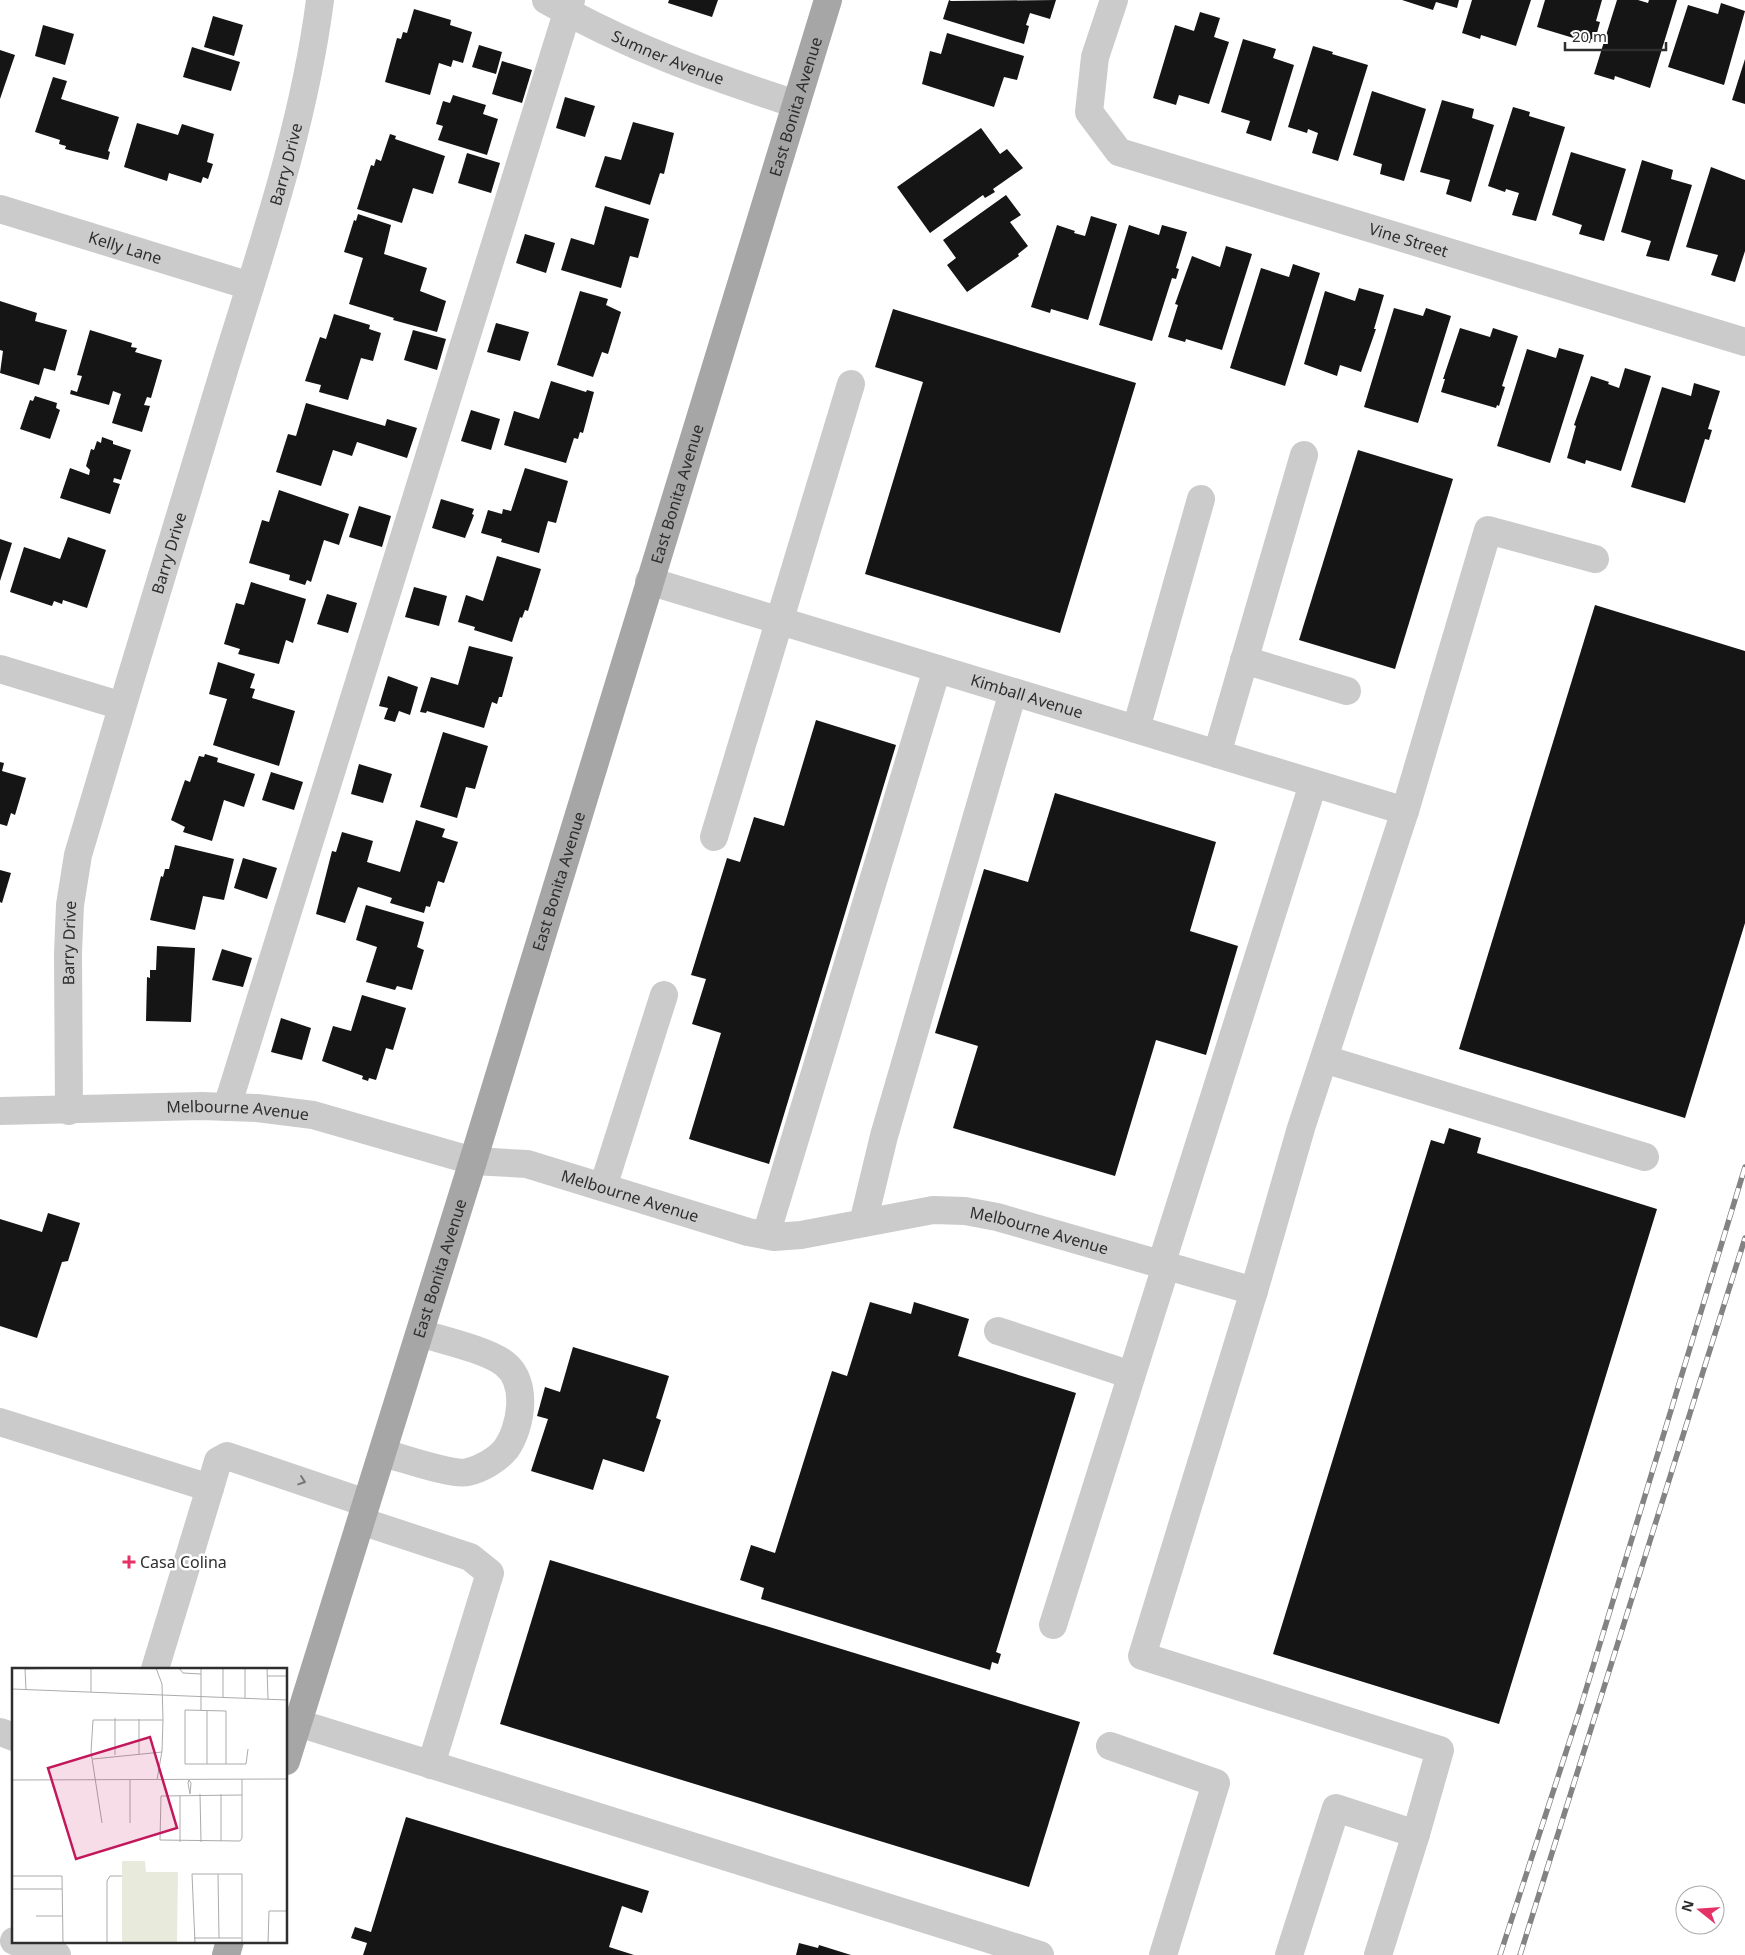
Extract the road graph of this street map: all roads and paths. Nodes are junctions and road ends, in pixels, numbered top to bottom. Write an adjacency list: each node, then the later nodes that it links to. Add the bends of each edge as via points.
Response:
1 (320, 0): 7 (street, Barry Drive, via 313,55)
2 (828, 0): 5 (main road, East Bonita Avenue)
3 (1114, 0): 8 (street, Vine Street, via 1096,57 1089,112 1119,152)
4 (561, 4): 5 (street, Sumner Avenue, via 636,47); 28 (street)
5 (796, 104): 13 (main road, East Bonita Avenue)
6 (0, 209): 7 (street, Kelly Lane)
7 (250, 286): 20 (street, Barry Drive)
8 (1745, 342)
9 (851, 384): 14 (street)
10 (1304, 454): 15 (street)
11 (1201, 499): 21 (street)
12 (1596, 559): 24 (street, via 1488,530)
13 (649, 581): 14 (street, Kimball Avenue); 32 (main road, East Bonita Avenue)
14 (778, 621): 17 (street, Kimball Avenue); 25 (street)
15 (1244, 660): 19 (street); 22 (street)
16 (0, 669): 20 (street)
17 (937, 669): 18 (street, Kimball Avenue); 35 (street)
18 (1013, 692): 21 (street, Kimball Avenue); 34 (street, via 884,1136)
19 (1347, 692)
20 (122, 706): 30 (street, Barry Drive, via 78,855 70,904)
21 (1136, 729): 22 (street, Kimball Avenue)
22 (1218, 754): 23 (street, Kimball Avenue)
23 (1313, 784): 24 (street, Kimball Avenue); 36 (street)
24 (1405, 811): 27 (street)
25 (714, 836)
26 (664, 995): 33 (street)
27 (1324, 1058): 31 (street); 37 (street)
28 (226, 1107): 30 (street, Melbourne Avenue); 32 (street, Melbourne Avenue, via 313,1115)
29 (0, 1111): 30 (street, Melbourne Avenue)
30 (69, 1111)
31 (1645, 1157)
32 (473, 1161): 33 (street, Melbourne Avenue, via 527,1164); 39 (main road, East Bonita Avenue)
33 (603, 1187): 35 (street, Melbourne Avenue)
34 (863, 1223): 35 (street, Melbourne Avenue, via 800,1235); 36 (street, Melbourne Avenue, via 933,1210 964,1211 997,1217)
35 (766, 1235)
36 (1163, 1265): 37 (street, Melbourne Avenue); 40 (street)
37 (1254, 1291): 53 (street, via 1142,1656 1440,1750)
38 (998, 1331): 40 (street)
39 (420, 1333): 42 (main road, East Bonita Avenue); 42 (street, via 506,1364 517,1382 521,1404 514,1433 506,1450 488,1464 466,1473)
40 (1132, 1375): 45 (street)
41 (0, 1422): 43 (street)
42 (382, 1453): 44 (main road, East Bonita Avenue)
43 (210, 1488): 44 (street, one-way to 44, via 218,1461 227,1456 256,1465); 46 (street)
44 (364, 1512): 47 (main road, East Bonita Avenue); 52 (street, via 470,1557 490,1573)
45 (1053, 1625)
46 (155, 1668)
47 (298, 1724): 51 (main road, East Bonita Avenue); 52 (street)
48 (0, 1732): 49 (street)
49 (12, 1736)
50 (1110, 1746): 61 (street, via 1216,1783)
51 (288, 1755)
52 (431, 1765): 60 (street)
53 (1416, 1834): 62 (street, via 1336,1808); 63 (street)
54 (17, 1942): 57 (street)
55 (74, 1942): 58 (street)
56 (230, 1942): 59 (main road)
57 (57, 1955)
58 (69, 1955)
59 (226, 1955)
60 (1040, 1955)
61 (1164, 1955)
62 (1289, 1955)
63 (1378, 1955)

